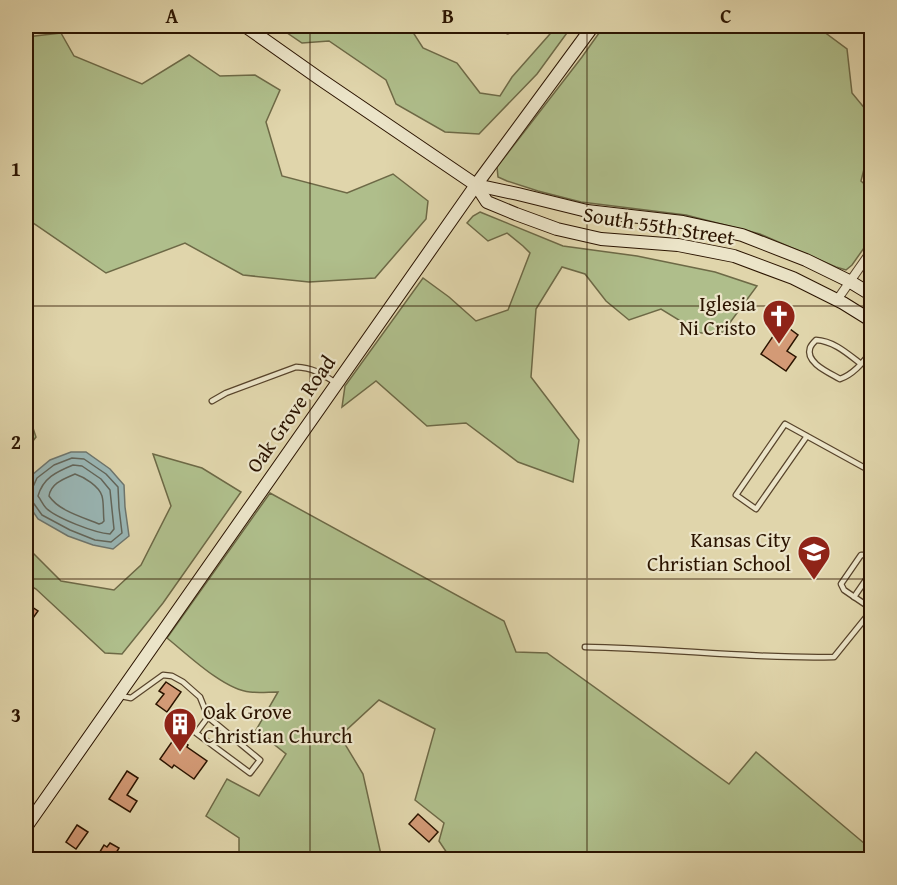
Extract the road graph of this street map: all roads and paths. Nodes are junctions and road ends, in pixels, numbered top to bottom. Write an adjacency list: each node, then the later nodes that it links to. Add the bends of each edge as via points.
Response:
1 (245, 26): 5 (street, South 55th Street)
2 (502, 26): 3 (lane, via 508,31)
3 (515, 26)
4 (593, 26): 5 (street, Oak Grove Road)
5 (476, 185): 7 (street, South 55th Street, via 587,211 683,222 742,235); 9 (street, South 55th Street, via 488,202 557,229 601,239 678,245 734,256); 13 (street, Oak Grove Road)
6 (872, 250): 7 (street)
7 (849, 281): 8 (street, South 55th Street); 9 (street)
8 (872, 295)
9 (837, 300): 10 (street, South 55th Street)
10 (872, 321)
11 (872, 351): 12 (lane)
12 (861, 364): 12 (lane, via 840,379 813,363 810,349 816,339 824,340)
13 (337, 383): 14 (lane, via 315,370 296,367); 22 (street, Oak Grove Road)
14 (212, 401)
15 (807, 436): 15 (lane, via 756,509 736,495 785,424); 16 (lane)
16 (872, 473)
17 (872, 555): 19 (lane, via 861,555 841,584)
18 (872, 572): 19 (lane)
19 (854, 597): 20 (lane)
20 (872, 609): 21 (lane, via 834,657)
21 (585, 647)
22 (118, 695): 23 (lane, via 130,698 163,675 172,676 200,697); 24 (street, Oak Grove Road)
23 (208, 717): 23 (lane, via 260,760 250,773 196,733)
24 (26, 827)

